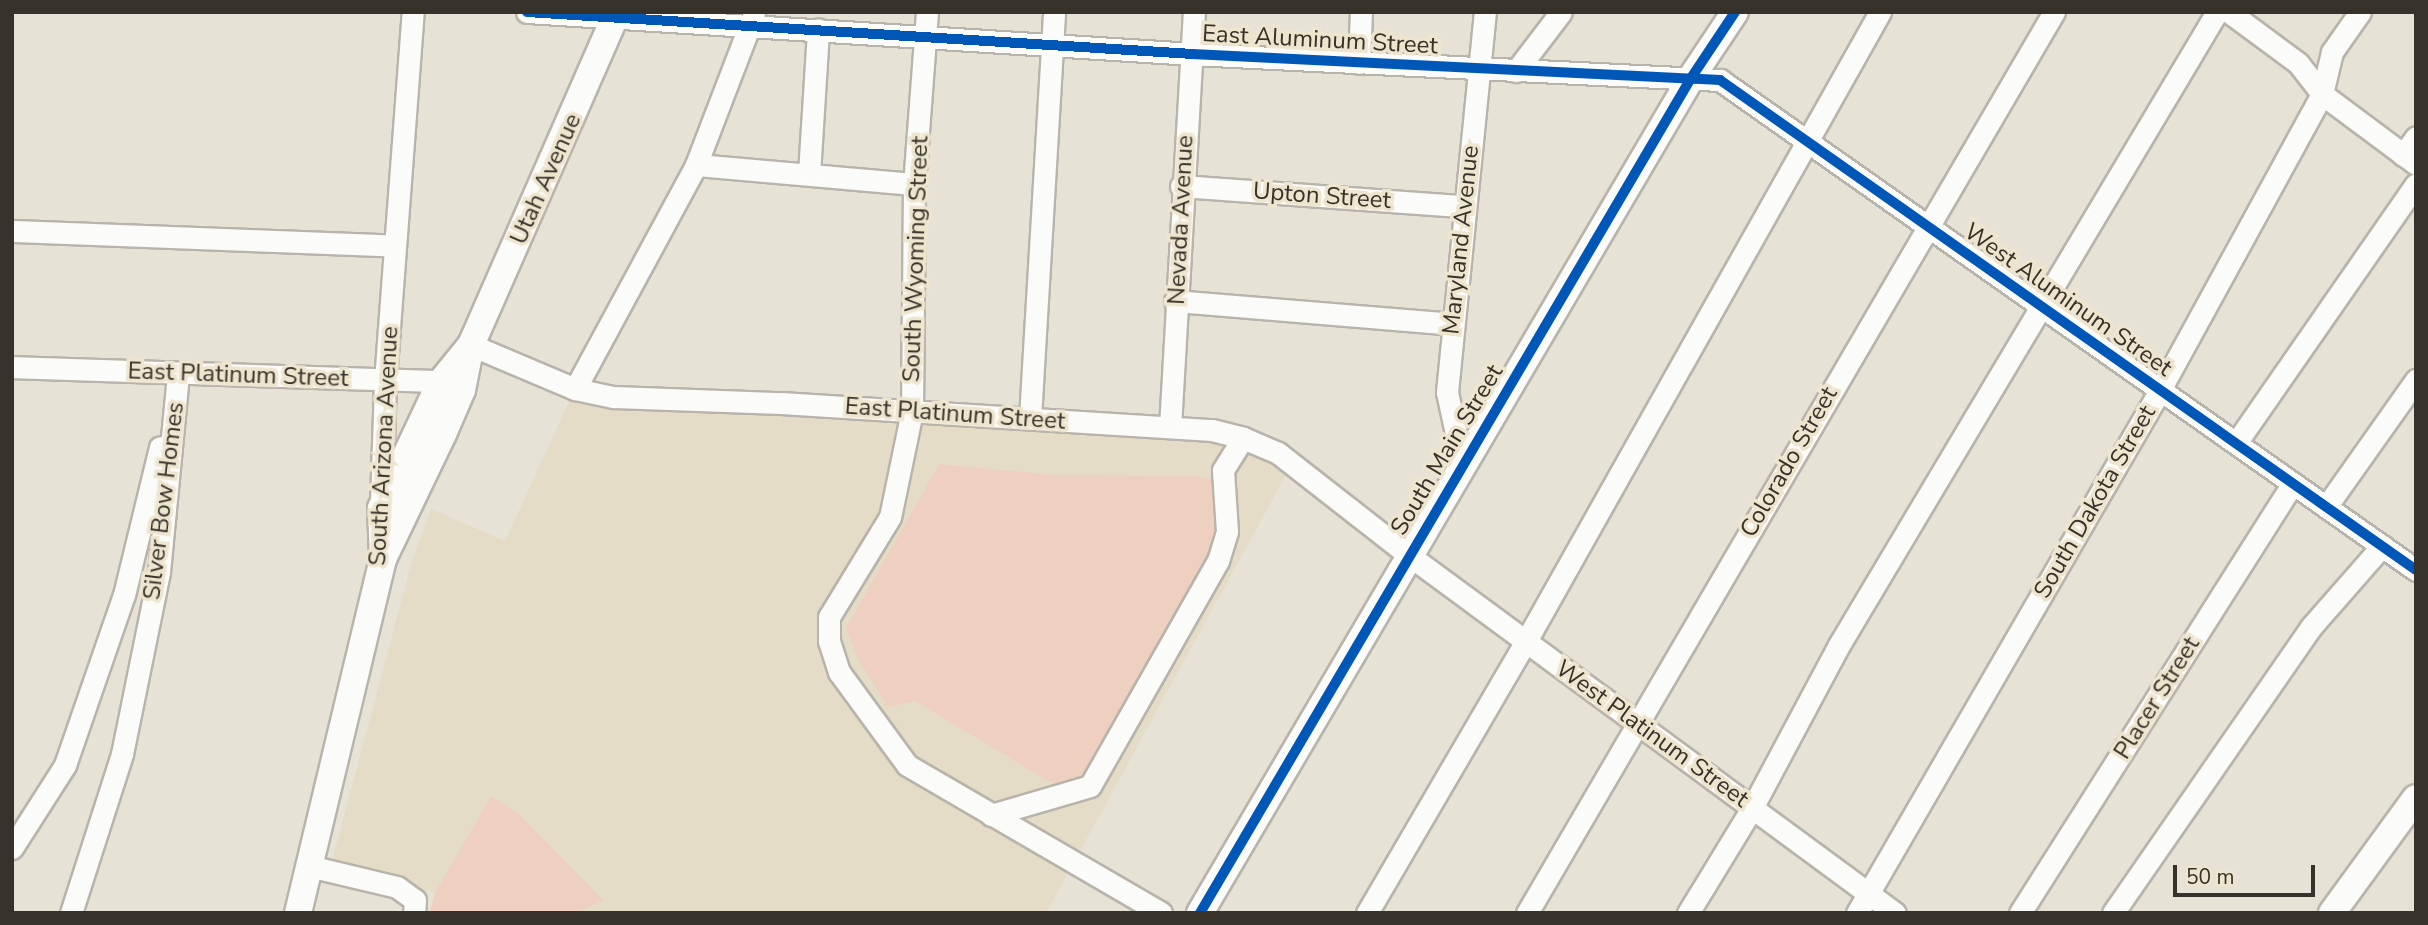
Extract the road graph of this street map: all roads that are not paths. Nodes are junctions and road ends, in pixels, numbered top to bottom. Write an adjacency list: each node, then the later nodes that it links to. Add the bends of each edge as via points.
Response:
1 (412, 12): 37 (street, South Arizona Avenue)
2 (527, 12): 15 (street, East Aluminum Street)
3 (927, 12): 18 (street, South Wyoming Street)
4 (1054, 12): 19 (street)
5 (1194, 12): 20 (street, Nevada Avenue)
6 (1361, 12): 21 (street)
7 (1485, 12): 22 (street, Maryland Avenue)
8 (1561, 12): 23 (street)
9 (1735, 12): 24 (main road, South Main Street)
10 (1880, 12): 27 (street)
11 (2054, 12): 35 (street, Colorado Street)
12 (2217, 12): 39 (street)
13 (2229, 12): 25 (street, via 2298,63)
14 (2360, 12): 25 (street, South Dakota Street, via 2332,52)
15 (616, 16): 16 (street, East Aluminum Street); 41 (main road, Utah Avenue)
16 (754, 19): 17 (street, East Aluminum Street); 29 (street)
17 (818, 29): 18 (street, East Aluminum Street); 30 (street)
18 (926, 36): 19 (street, East Aluminum Street); 31 (street, South Wyoming Street)
19 (1052, 44): 20 (street, East Aluminum Street); 50 (street)
20 (1192, 54): 21 (street, East Aluminum Street); 33 (street, Nevada Avenue)
21 (1359, 63): 22 (street, East Aluminum Street)
22 (1479, 69): 23 (street, East Aluminum Street); 34 (street, Maryland Avenue)
23 (1516, 71): 24 (street, East Aluminum Street)
24 (1691, 78): 27 (street, West Aluminum Street, via 1720,80); 54 (main road, South Main Street)
25 (2322, 94): 28 (street); 48 (street, South Dakota Street)
26 (2416, 137): 28 (street)
27 (1809, 143): 35 (street, West Aluminum Street); 62 (street)
28 (2409, 160)
29 (696, 164): 30 (street); 47 (street)
30 (809, 174): 31 (street)
31 (914, 184): 49 (street, South Wyoming Street)
32 (2416, 184): 53 (street)
33 (1181, 186): 34 (street, Upton Street); 38 (street, Nevada Avenue)
34 (1463, 206): 40 (street, Maryland Avenue)
35 (1928, 227): 39 (street, West Aluminum Street); 63 (street, Colorado Street)
36 (12, 231): 37 (street)
37 (395, 246): 45 (street, South Arizona Avenue)
38 (1175, 301): 40 (street); 51 (street, Nevada Avenue)
39 (2042, 307): 48 (street, West Aluminum Street); 65 (street, via 1839,645)
40 (1453, 324): 54 (street, Maryland Avenue, via 1447,392)
41 (471, 345): 46 (main road, Utah Avenue); 47 (street, East Platinum Street)
42 (12, 367): 43 (street, East Platinum Street)
43 (178, 374): 45 (street, East Platinum Street, via 267,373); 67 (street, Silver Bow Homes, via 124,596 65,765); 70 (street, Silver Bow Homes, via 159,572 122,754)
44 (2416, 380): 56 (street)
45 (385, 381): 46 (street, East Platinum Street); 57 (street, South Arizona Avenue)
46 (452, 382): 57 (main road, Utah Avenue); 60 (main road, Utah Avenue, via 420,487)
47 (575, 389): 49 (street, East Platinum Street, via 659,401)
48 (2160, 390): 53 (street, West Aluminum Street); 69 (street, South Dakota Street)
49 (912, 411): 50 (street, East Platinum Street); 66 (street, South Wyoming Street, via 891,517 829,617 829,641 839,672 907,765)
50 (1030, 418): 51 (street, East Platinum Street)
51 (1170, 427): 52 (street, East Platinum Street)
52 (1243, 438): 59 (street, East Platinum Street, via 1278,453); 66 (street, via 1223,470 1227,531 1218,561 1090,786)
53 (2236, 443): 55 (street, West Aluminum Street)
54 (1463, 466): 59 (main road, South Main Street)
55 (2293, 483): 56 (street, West Aluminum Street); 80 (street, Placer Street)
56 (2326, 507): 58 (street, West Aluminum Street)
57 (381, 508): 60 (main road, South Arizona Avenue)
58 (2382, 546): 61 (street, West Aluminum Street); 81 (street, via 2311,627)
59 (1410, 556): 62 (street, West Platinum Street); 74 (main road, South Main Street)
60 (383, 559): 68 (main road, South Arizona Avenue)
61 (2416, 570)
62 (1526, 641): 63 (street, West Platinum Street); 75 (street)
63 (1636, 722): 65 (street, West Platinum Street); 76 (street, Colorado Street)
64 (2416, 798): 82 (main road)
65 (1752, 807): 69 (street, West Platinum Street); 77 (street)
66 (991, 815): 73 (street, South Wyoming Street)
67 (12, 848)
68 (309, 866): 71 (main road, South Arizona Avenue); 72 (street, via 397,887 415,900)
69 (1868, 894): 78 (street, South Dakota Street); 79 (street, West Platinum Street)
70 (71, 913)
71 (298, 913)
72 (414, 913)
73 (1161, 913)
74 (1200, 913)
75 (1367, 913)
76 (1527, 913)
77 (1688, 913)
78 (1857, 913)
79 (1895, 913)
80 (2020, 913)
81 (2113, 913)
82 (2332, 913)

